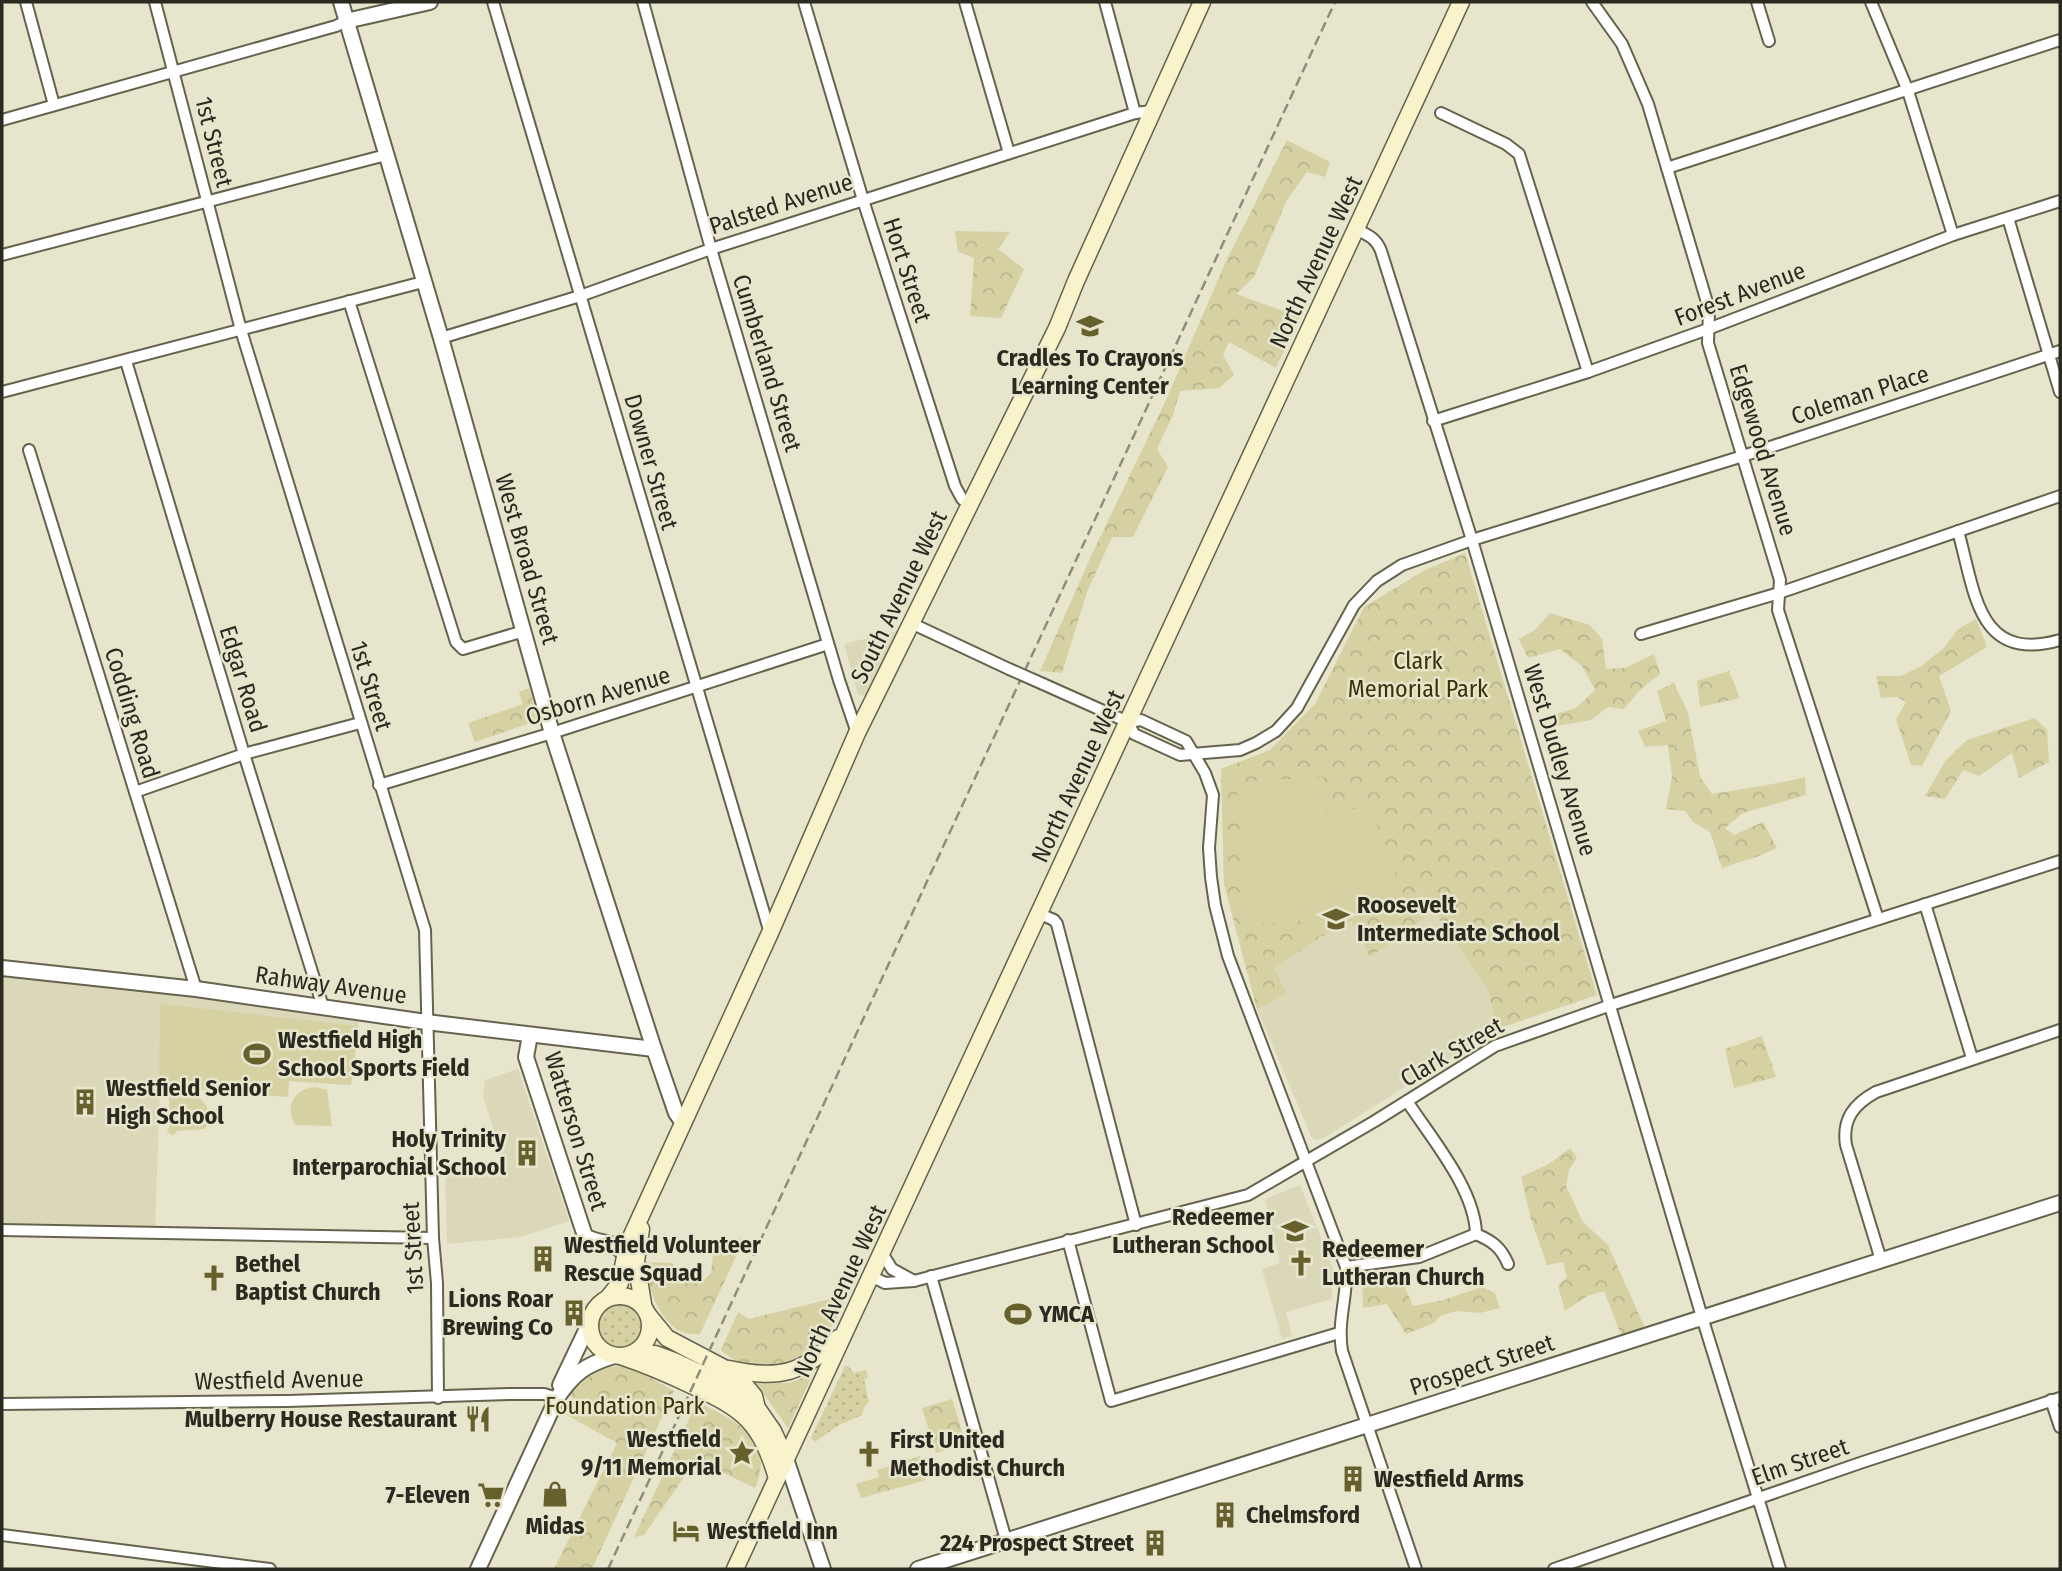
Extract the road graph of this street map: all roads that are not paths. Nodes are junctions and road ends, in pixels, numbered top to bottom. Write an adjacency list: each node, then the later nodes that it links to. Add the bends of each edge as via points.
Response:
1 (26, 2): 20 (street)
2 (155, 2): 18 (street, 1st Street)
3 (341, 2): 15 (street, West Broad Street)
4 (430, 2): 15 (street)
5 (493, 2): 37 (street, Downer Street)
6 (643, 2): 34 (street, Cumberland Street)
7 (804, 2): 28 (street, Hort Street)
8 (965, 2): 25 (street)
9 (1105, 2): 22 (street)
10 (1202, 2): 21 (main road, South Avenue West)
11 (1461, 2): 32 (main road, North Avenue West)
12 (1757, 2): 17 (street)
13 (1871, 2): 19 (street)
14 (1596, 3): 27 (street, Edgewood Avenue, via 1636,71)
15 (346, 21): 18 (street); 26 (street, West Broad Street)
16 (2060, 40): 19 (street)
17 (1769, 41)
18 (175, 72): 20 (street); 29 (street, 1st Street)
19 (1908, 91): 27 (street); 33 (street)
20 (54, 105): 24 (street)
21 (1152, 111): 22 (street, Palsted Avenue); 51 (main road, South Avenue West, via 1057,328)
22 (1135, 113): 25 (street, Palsted Avenue)
23 (1441, 113): 44 (street, via 1519,154)
24 (2, 120)
25 (1009, 153): 28 (street, Palsted Avenue)
26 (386, 155): 29 (street); 36 (street, West Broad Street)
27 (1667, 168): 39 (street, Edgewood Avenue, via 1709,309)
28 (863, 200): 34 (street, Palsted Avenue); 51 (street, Hort Street, via 955,486)
29 (208, 201): 35 (street); 40 (street, 1st Street)
30 (2060, 201): 31 (street, Forest Avenue)
31 (2008, 218): 33 (street, Forest Avenue); 42 (street)
32 (1356, 229): 47 (street, West Dudley Avenue, via 1378,243); 61 (main road, North Avenue West)
33 (1953, 235): 39 (street, Forest Avenue)
34 (711, 249): 37 (street, Palsted Avenue); 59 (street, Cumberland Street)
35 (2, 255)
36 (423, 282): 38 (street); 41 (street, West Broad Street)
37 (580, 296): 41 (street, Palsted Avenue); 60 (street, Downer Street)
38 (349, 301): 40 (street); 56 (street, via 456,642 463,649)
39 (1708, 329): 44 (street, Forest Avenue); 49 (street, Edgewood Avenue)
40 (241, 330): 43 (street); 62 (street, 1st Street)
41 (441, 338): 56 (street, West Broad Street)
42 (2055, 353): 46 (street); 49 (street, Coleman Place)
43 (126, 361): 45 (street); 65 (street, Edgar Road)
44 (1588, 372): 47 (street, Forest Avenue)
45 (2, 392)
46 (2060, 392)
47 (1433, 421): 53 (street, West Dudley Avenue)
48 (29, 450): 68 (street, Codding Road)
49 (1743, 456): 53 (street, Coleman Place); 54 (street, Edgewood Avenue, via 1780,580)
50 (2060, 496): 52 (street)
51 (970, 505): 55 (main road, South Avenue West)
52 (1958, 531): 54 (street); 58 (street, via 1982,614 1995,632 2020,645)
53 (1472, 540): 66 (street, Coleman Place, via 1402,565 1377,581 1354,605 1297,708 1276,731 1240,750); 76 (street, West Dudley Avenue)
54 (1779, 593): 57 (street); 72 (street, Edgewood Avenue, via 1778,610)
55 (913, 624): 61 (street, bridge); 64 (main road, South Avenue West)
56 (524, 631): 63 (street, West Broad Street)
57 (1641, 634)
58 (2060, 640)
59 (828, 644): 60 (street, Osborn Avenue); 64 (street, Cumberland Street)
60 (696, 687): 63 (street, Osborn Avenue); 73 (street, Downer Street)
61 (1128, 722): 66 (street, via 1134,734 1180,755); 71 (main road, North Avenue West)
62 (360, 723): 65 (street); 67 (street, 1st Street)
63 (552, 733): 67 (street, Osborn Avenue); 81 (street, West Broad Street)
64 (857, 733): 73 (main road, South Avenue West)
65 (244, 754): 68 (street); 77 (street, Edgar Road)
66 (1195, 755): 85 (street, via 1213,795 1211,877 1228,956)
67 (379, 785): 78 (street, 1st Street, via 425,930)
68 (135, 792): 75 (street, Codding Road)
69 (2060, 861): 70 (street, Clark Street)
70 (1925, 904): 72 (street, Clark Street); 82 (street)
71 (1040, 914): 88 (street, via 1057,924); 93 (main road, North Avenue West)
72 (1878, 919): 76 (street, Clark Street)
73 (770, 933): 84 (main road, South Avenue West)
74 (2, 968): 75 (street, Rahway Avenue)
75 (196, 989): 77 (street, Rahway Avenue)
76 (1611, 1005): 83 (street, Clark Street, via 1495,1046); 103 (street, West Dudley Avenue)
77 (323, 1007): 78 (street, Rahway Avenue)
78 (426, 1022): 80 (street, Rahway Avenue); 91 (street, 1st Street)
79 (2060, 1030): 82 (street)
80 (530, 1035): 81 (street, Rahway Avenue); 94 (street, Watterson Street, via 526,1057 585,1236 617,1245)
81 (654, 1049): 84 (street, West Broad Street, via 676,1113)
82 (1972, 1058): 95 (street, via 1876,1092 1849,1115 1846,1145)
83 (1407, 1101): 85 (street, Clark Street); 90 (street, via 1457,1176 1476,1220)
84 (684, 1123): 87 (main road, South Avenue West)
85 (1305, 1163): 88 (street, Clark Street, via 1248,1195); 97 (street)
86 (2060, 1203): 95 (street, Prospect Street)
87 (643, 1216): 94 (main road, South Avenue West); 102 (main road, South Avenue West, via 636,1261)
88 (1136, 1225): 92 (street, Clark Street)
89 (2, 1230): 91 (street)
90 (1476, 1234): 96 (street, via 1494,1243); 97 (street, via 1419,1257)
91 (433, 1238): 109 (street, 1st Street)
92 (1068, 1240): 99 (street, Clark Street); 106 (street, via 1111,1401)
93 (882, 1253): 98 (main road, North Avenue West); 100 (street, via 892,1269)
94 (625, 1255): 101 (main road, South Avenue West, via 620,1283)
95 (1881, 1260): 103 (street, Prospect Street)
96 (1508, 1264)
97 (1346, 1267): 106 (street)
98 (871, 1276): 100 (street, Clark Street, via 886,1283); 105 (main road, North Avenue West)
99 (931, 1276): 100 (street, Clark Street); 120 (street)
100 (914, 1281)
101 (608, 1298): 102 (main road, via 626,1296); 104 (main road)
102 (646, 1310): 107 (main road, via 649,1337 643,1346); 108 (main road, via 667,1339)
103 (1702, 1317): 114 (street, Prospect Street); 118 (street, West Dudley Avenue)
104 (591, 1320): 107 (main road, via 594,1341 603,1351); 110 (street)
105 (847, 1329): 108 (main road, via 800,1368 761,1375); 116 (main road, North Avenue West)
106 (1339, 1334): 114 (street)
107 (623, 1356): 110 (street, via 581,1370); 113 (main road, via 655,1354 674,1361 731,1388); 117 (main road, via 737,1408 764,1441)
108 (724, 1368): 113 (main road, via 745,1385)
109 (438, 1398): 110 (street, Westfield Avenue, via 544,1394); 112 (street, Westfield Avenue)
110 (557, 1398): 123 (street)
111 (2055, 1399): 115 (street); 118 (street, Elm Street)
112 (2, 1404)
113 (757, 1408): 116 (main road)
114 (1369, 1426): 120 (street, Prospect Street); 127 (street)
115 (2060, 1427)
116 (786, 1459): 117 (main road, North Avenue West); 125 (street)
117 (777, 1478): 124 (main road, North Avenue West)
118 (1758, 1499): 128 (street, Elm Street); 129 (street, West Dudley Avenue)
119 (2, 1535): 121 (street)
120 (1006, 1540): 126 (street, Prospect Street)
121 (237, 1567): 122 (street)
122 (270, 1569)
123 (478, 1569)
124 (735, 1569)
125 (823, 1569)
126 (918, 1569)
127 (1416, 1569)
128 (1554, 1569)
129 (1780, 1569)

